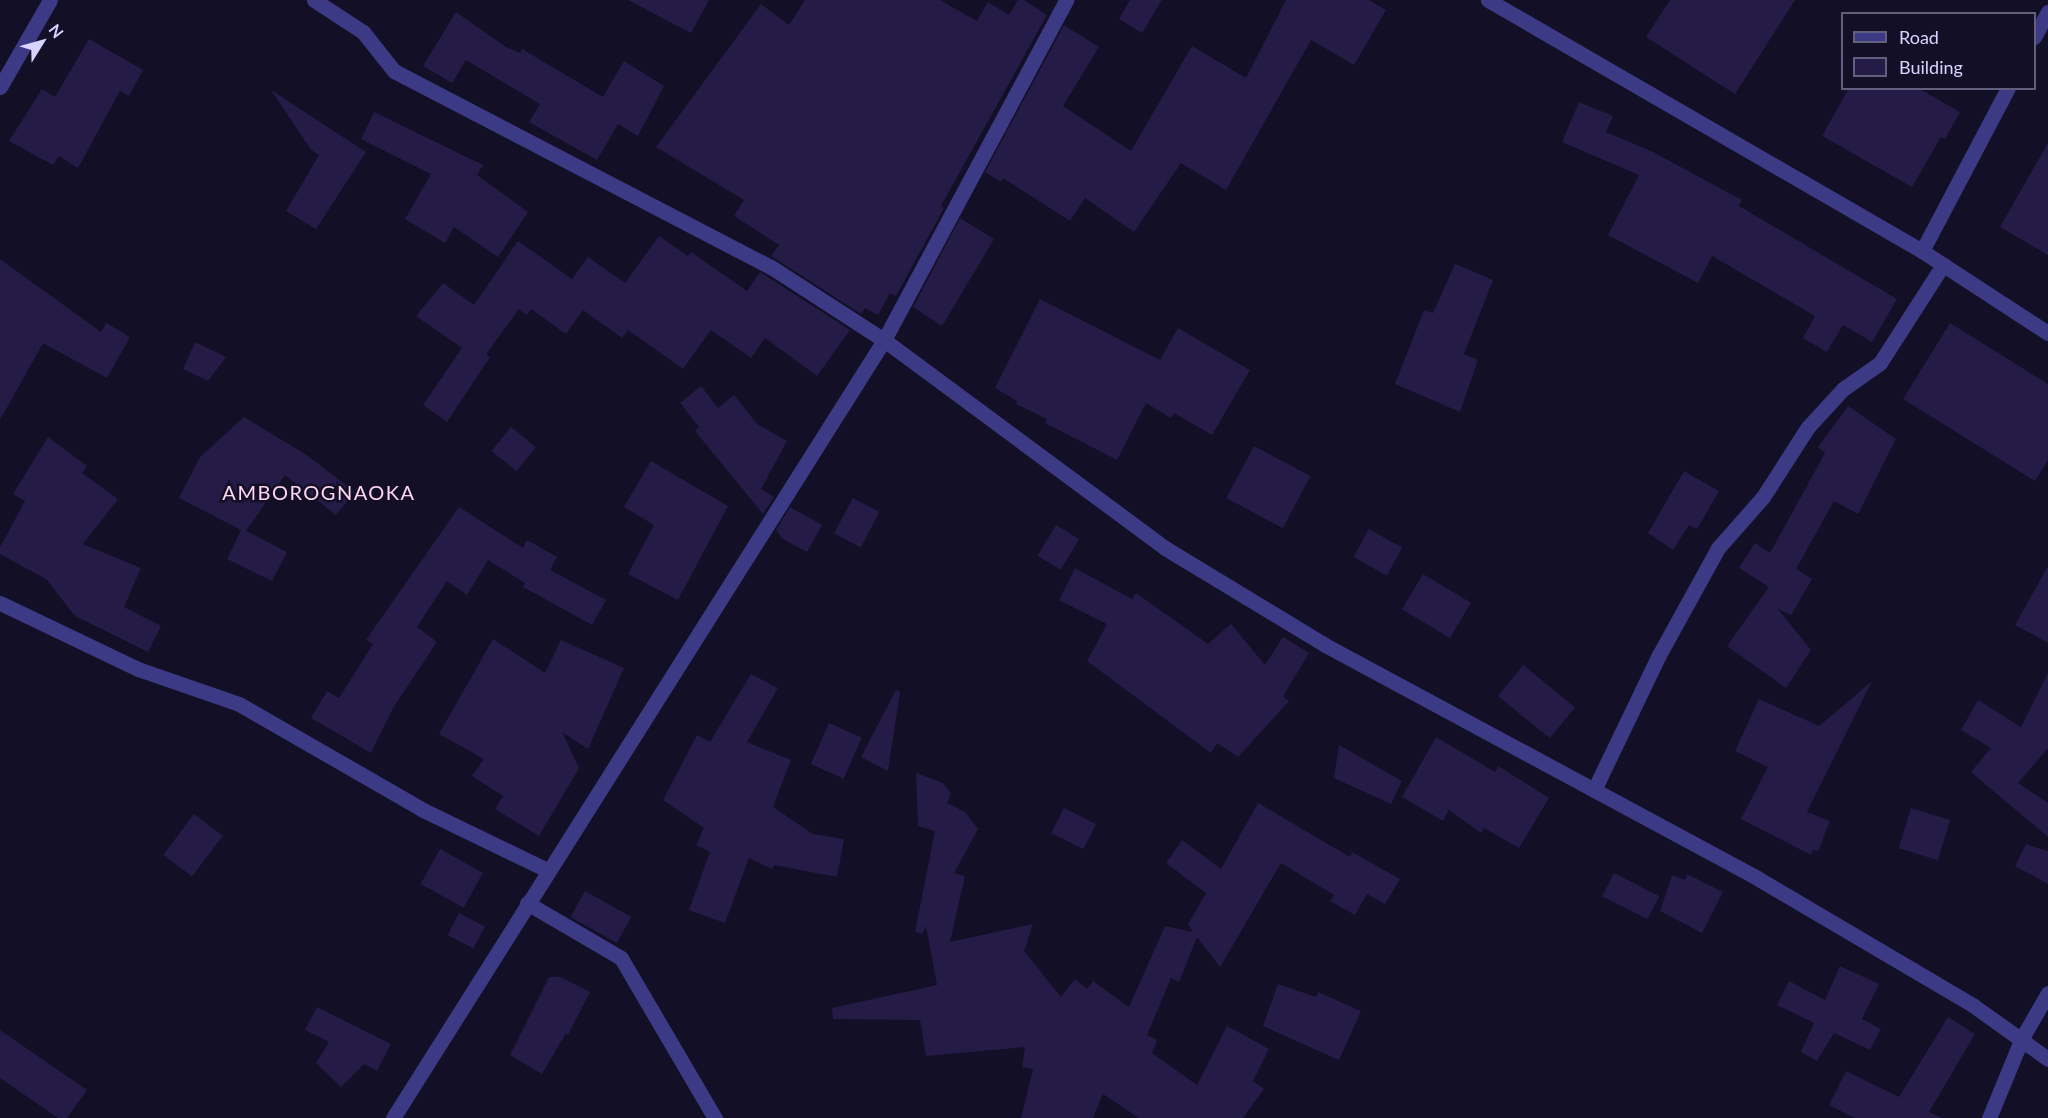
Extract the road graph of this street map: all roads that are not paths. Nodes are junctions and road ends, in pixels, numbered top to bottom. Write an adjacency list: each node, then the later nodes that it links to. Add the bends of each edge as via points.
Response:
1 (50, 0): 7 (street)
2 (314, 0): 12 (street, via 363,32 394,71 771,267)
3 (1066, 0): 12 (street)
4 (1488, 0): 9 (street)
5 (2048, 12): 6 (street)
6 (2036, 33)
7 (0, 87)
8 (2006, 90): 9 (street)
9 (1922, 251): 10 (street)
10 (1943, 265): 11 (street); 14 (street, via 1880,363 1843,389 1808,427 1763,496 1718,548 1659,655)
11 (2048, 333)
12 (884, 340): 14 (street, via 1165,548 1325,645); 15 (street)
13 (0, 603): 15 (street, via 138,669 239,704 423,810)
14 (1594, 790): 18 (street, via 1768,884)
15 (547, 870): 16 (street)
16 (527, 903): 20 (street); 21 (street, via 621,958)
17 (2048, 993): 18 (street)
18 (2022, 1038): 19 (street); 22 (street)
19 (2048, 1059)
20 (393, 1118)
21 (715, 1118)
22 (1989, 1118)

